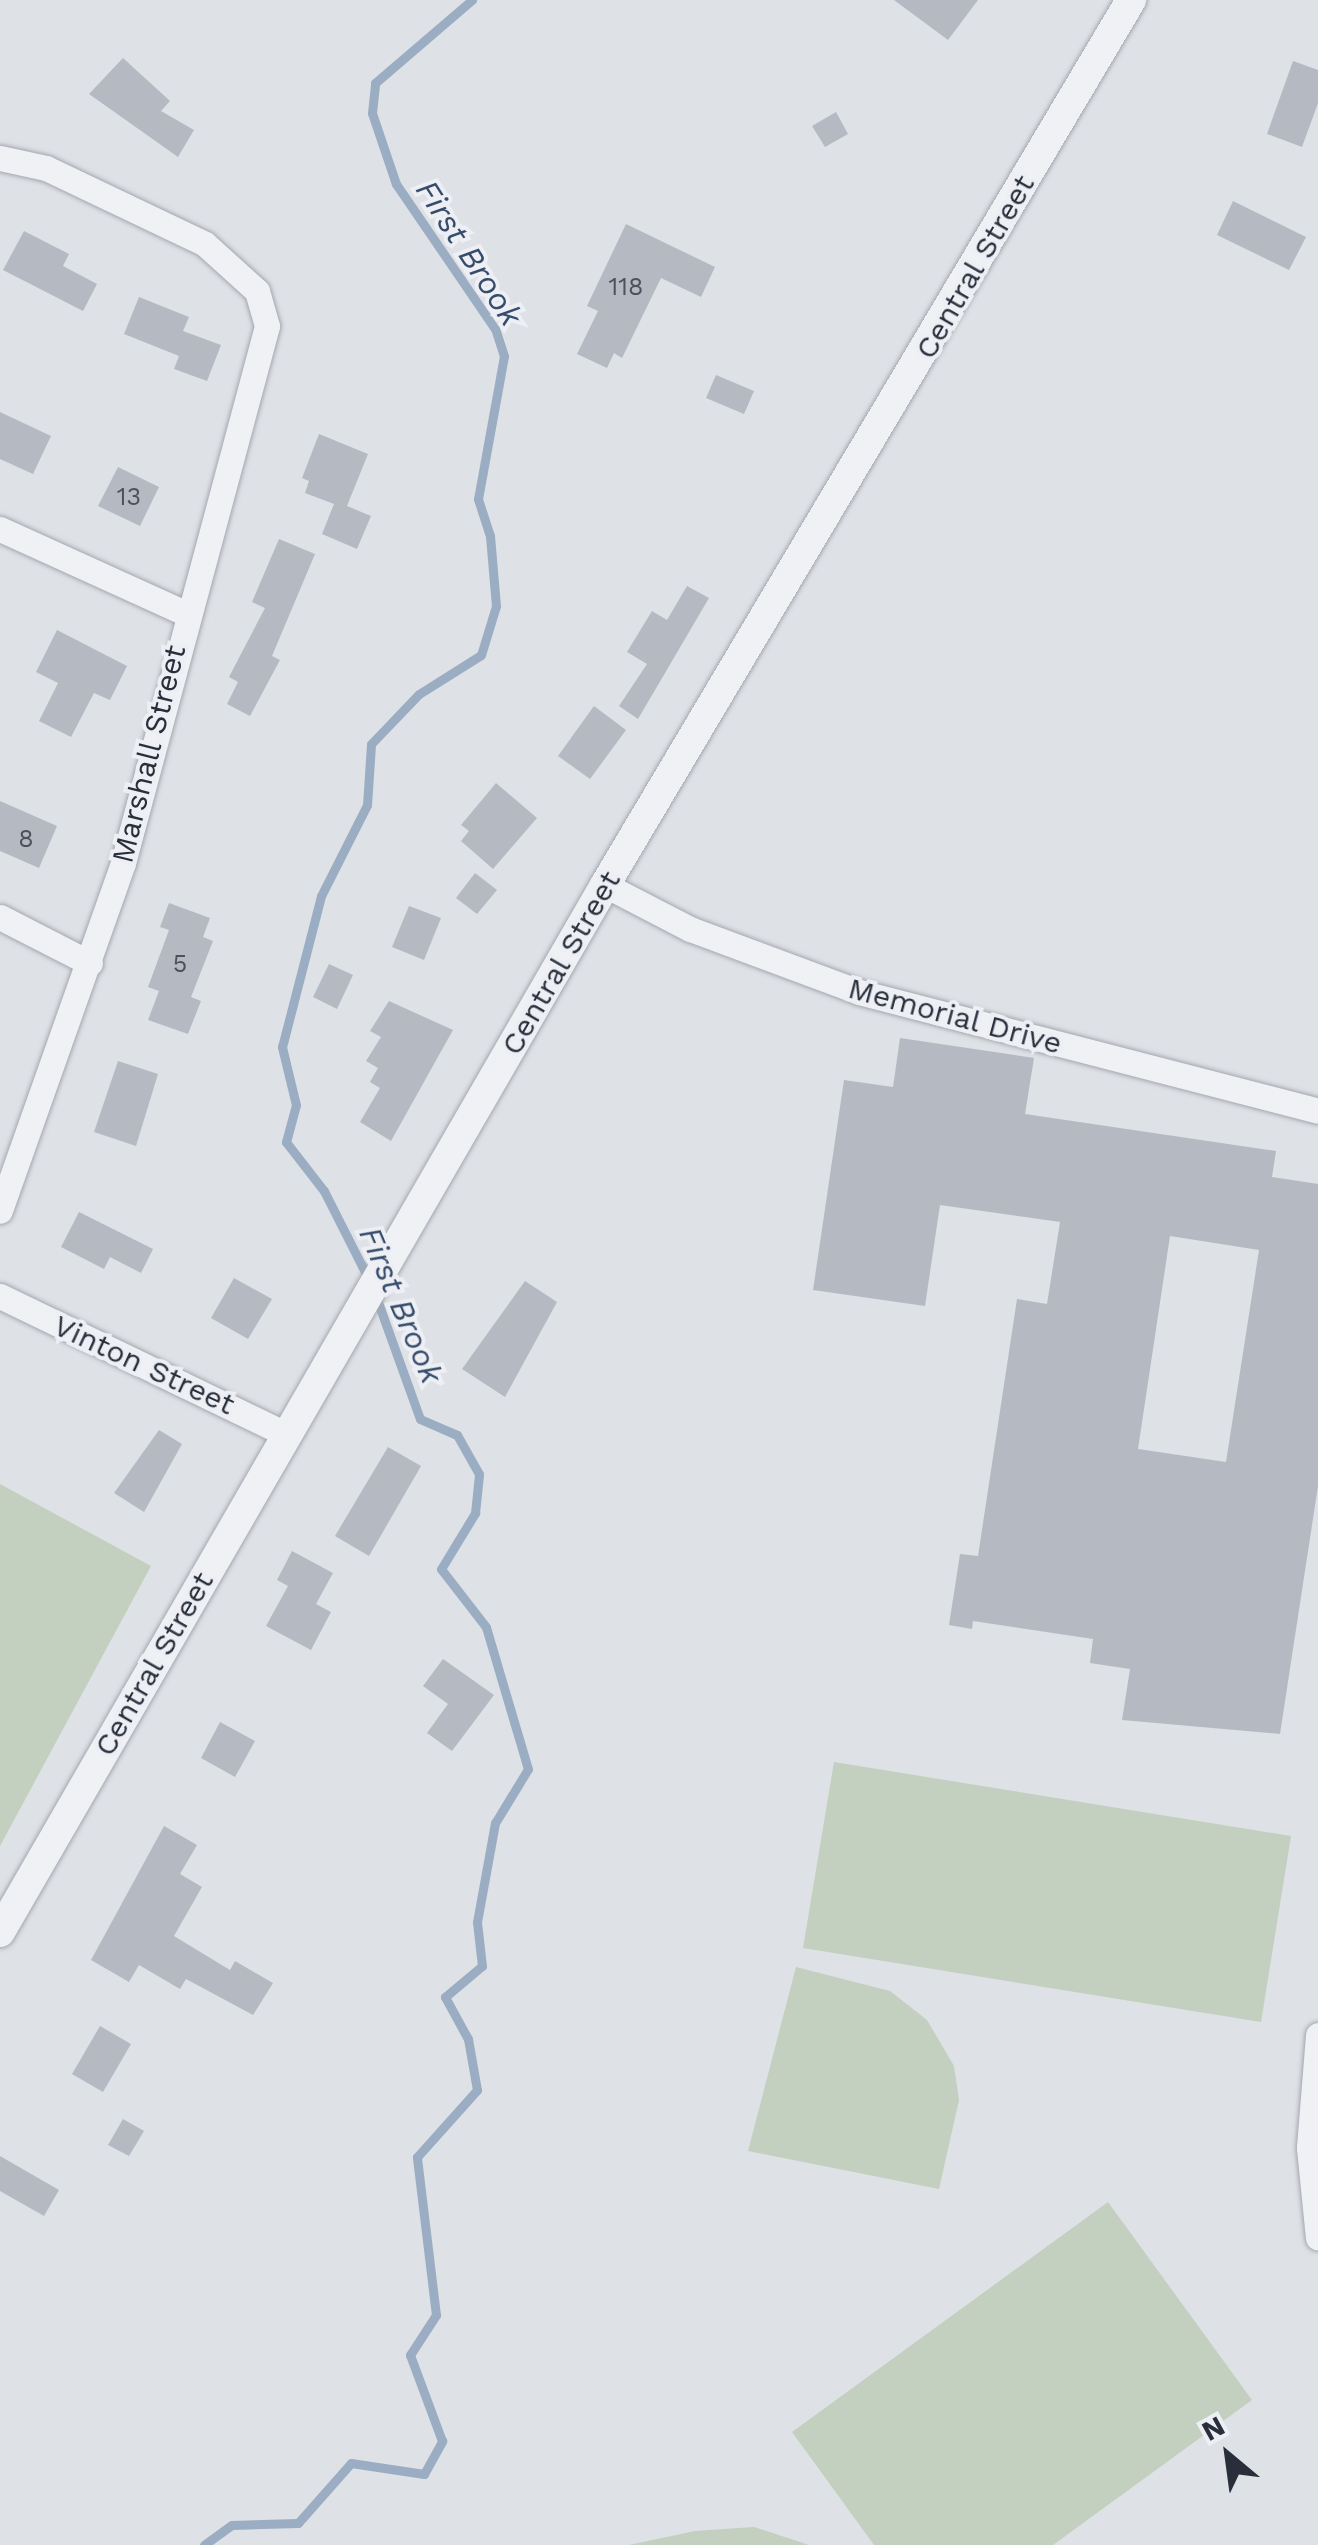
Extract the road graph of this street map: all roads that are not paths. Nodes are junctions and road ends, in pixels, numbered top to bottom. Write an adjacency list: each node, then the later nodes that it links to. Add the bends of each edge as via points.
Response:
1 (1131, 0): 5 (street, Central Street)
2 (0, 158): 4 (street, Marshall Street, via 112,196 205,244 258,291 268,326 264,362)
3 (0, 529): 4 (street)
4 (185, 613): 7 (street, Marshall Street)
5 (606, 885): 8 (street, Memorial Drive, via 690,929 858,992); 11 (street, Central Street)
6 (0, 917): 7 (street)
7 (90, 963): 9 (street, Marshall Street)
8 (1318, 1111)
9 (0, 1211)
10 (0, 1296): 11 (street, Vinton Street)
11 (287, 1435): 12 (street, Central Street)
12 (0, 1932)
13 (1318, 2035): 14 (street, via 1310,2148)
14 (1318, 2238)

